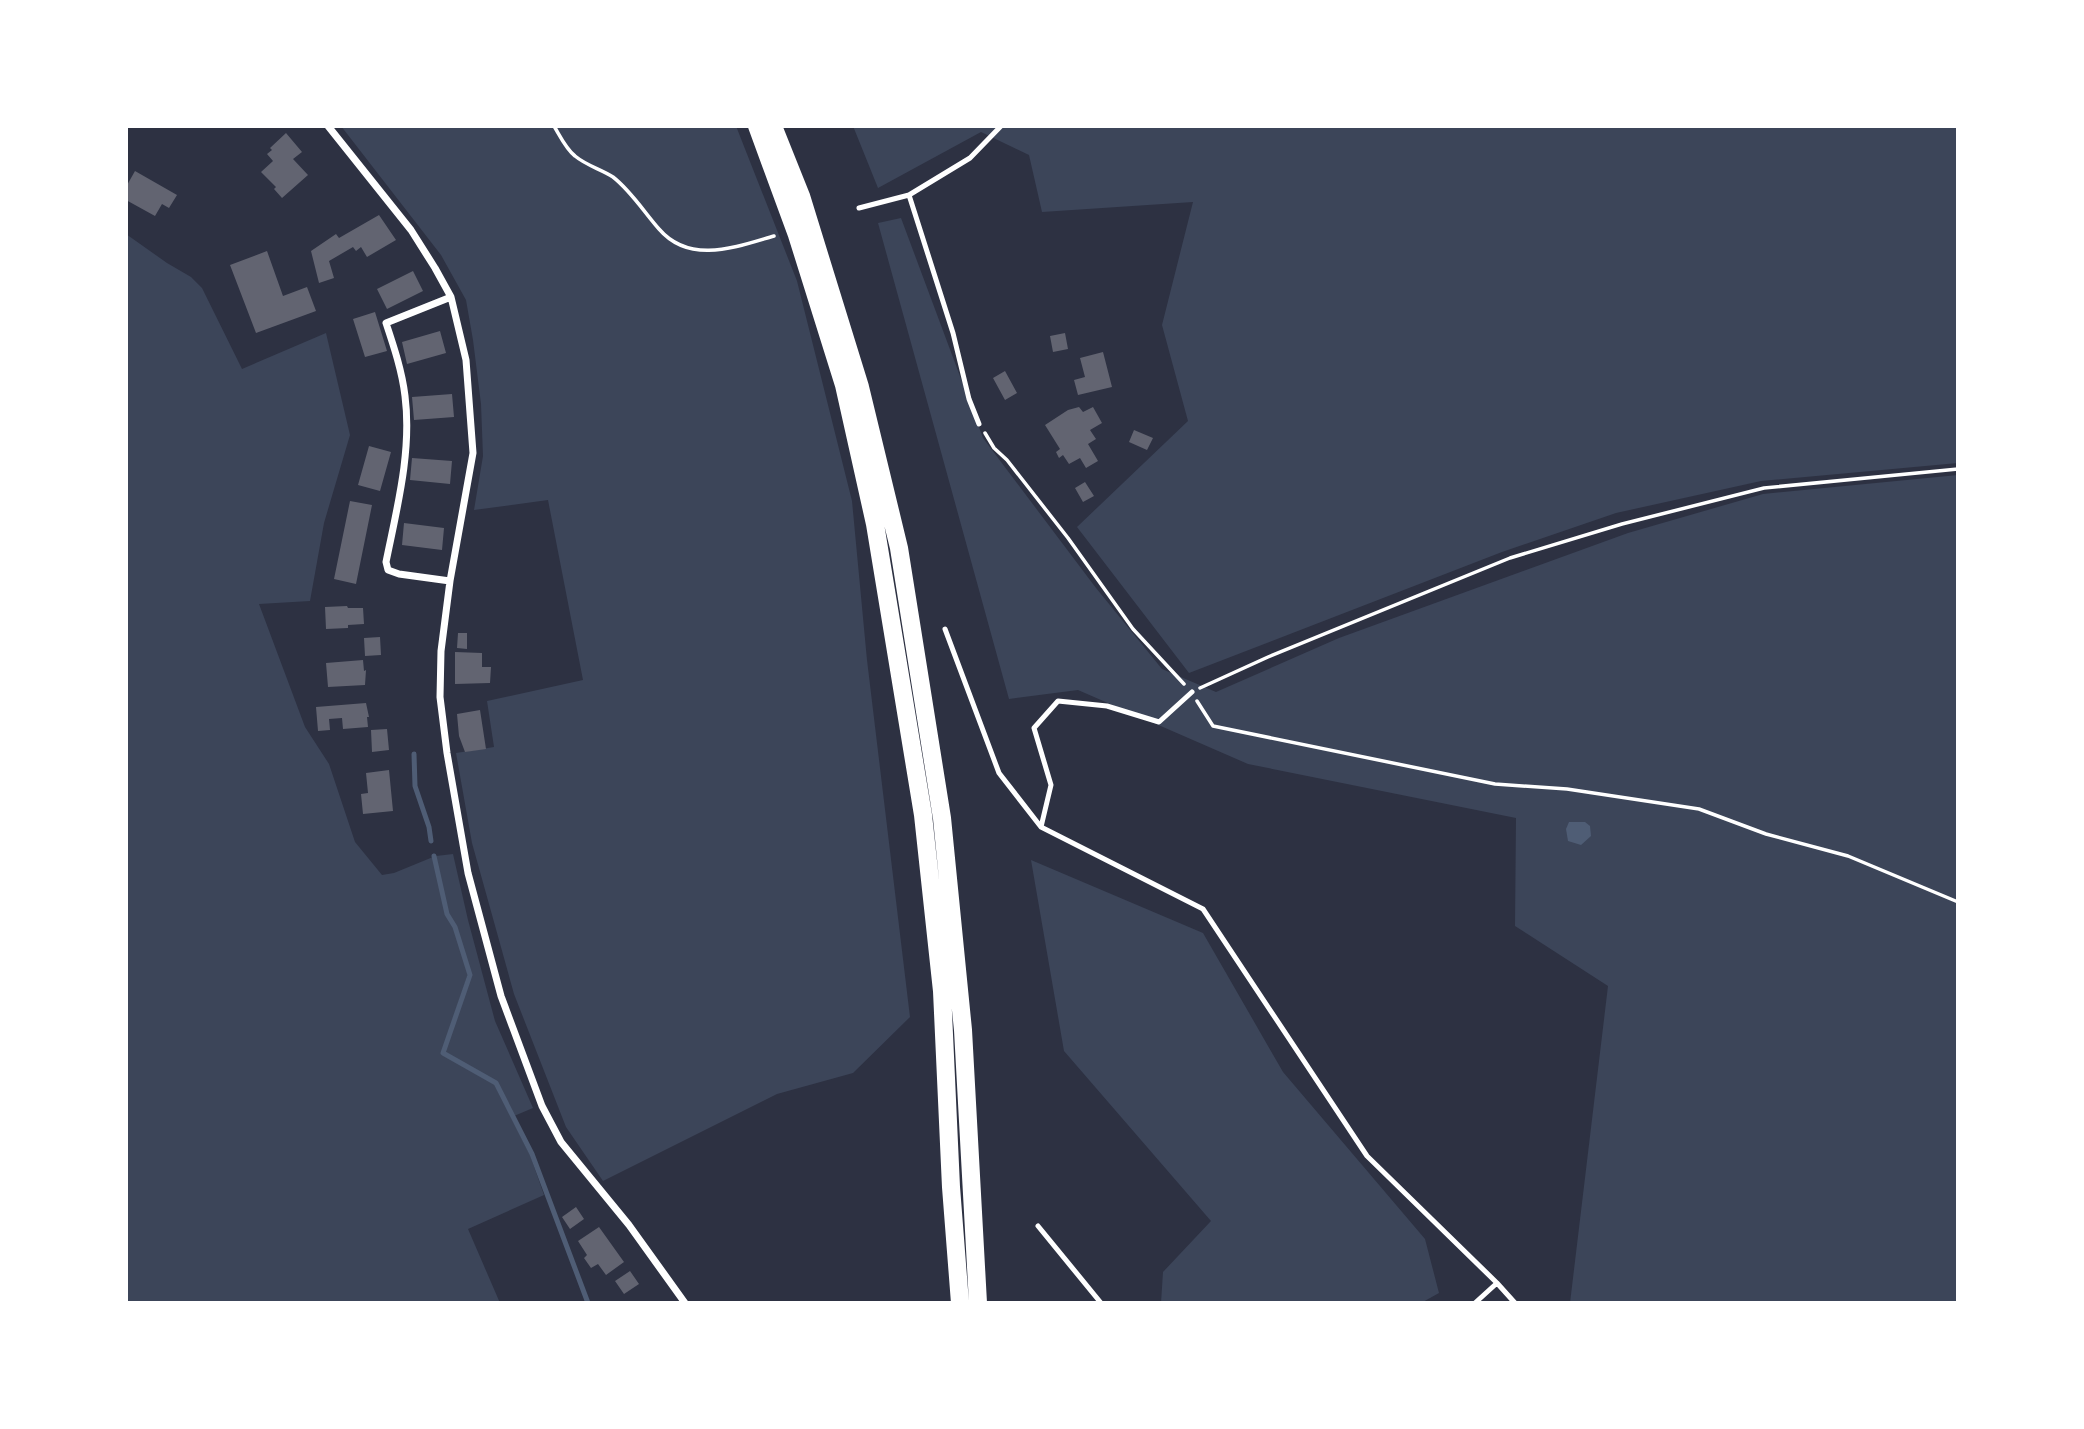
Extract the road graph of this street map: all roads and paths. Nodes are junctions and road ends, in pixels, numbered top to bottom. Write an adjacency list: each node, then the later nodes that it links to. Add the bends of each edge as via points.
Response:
1 (328, 126): 9 (street, via 411,230)
2 (554, 126): 8 (path, via 573,155 612,177 667,237 683,248 703,251)
3 (757, 126): 20 (highway, via 844,385 875,524 924,828 942,991)
4 (773, 126): 21 (highway, via 801,196 860,387 898,548 942,818 962,1030)
5 (1001, 126): 6 (lane, via 970,158)
6 (909, 195): 7 (lane); 10 (lane)
7 (859, 208)
8 (774, 236)
9 (451, 298): 12 (street, via 466,360 473,453); 12 (street, via 386,323 399,365 406,419 402,478 386,562 388,570 398,574)
10 (979, 424): 14 (path, via 1133,629)
11 (1958, 469): 14 (path, via 1764,488 1622,524 1510,558)
12 (450, 581): 19 (street, via 440,698 468,873 501,996 542,1106 561,1142 629,1224)
13 (945, 629): 15 (lane, via 999,773)
14 (1192, 692): 15 (lane, via 1159,722 1107,706 1058,701 1034,728 1051,785); 16 (path, via 1213,726 1495,784 1567,789 1699,809 1766,834 1847,856)
15 (1041, 827): 18 (lane, via 1203,909 1367,1156)
16 (1958, 902)
17 (1038, 1226): 22 (lane)
18 (1497, 1283): 23 (lane); 24 (lane)
19 (685, 1303)
20 (960, 1303)
21 (978, 1303)
22 (1101, 1303)
23 (1475, 1303)
24 (1515, 1303)

